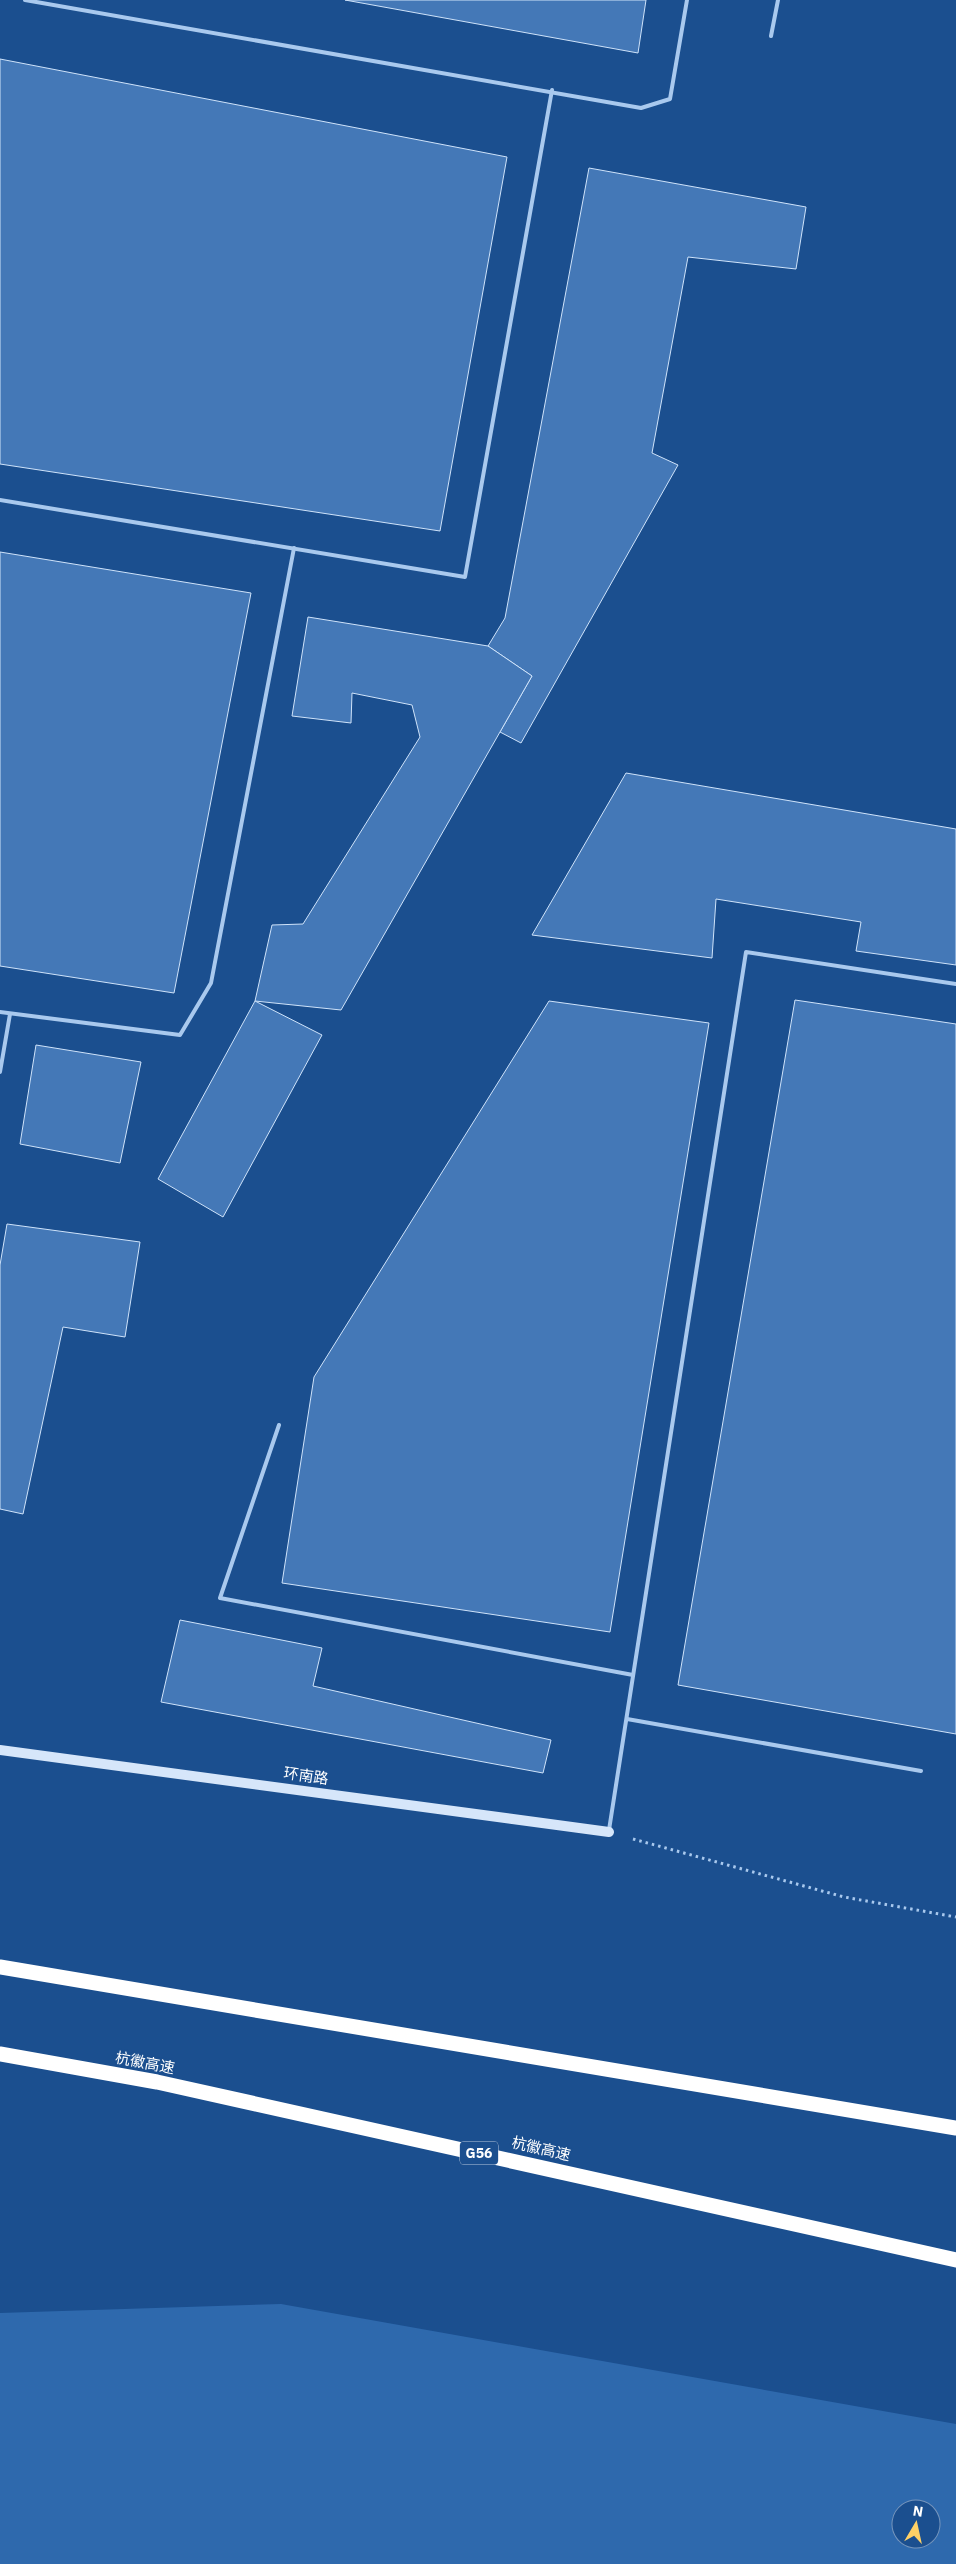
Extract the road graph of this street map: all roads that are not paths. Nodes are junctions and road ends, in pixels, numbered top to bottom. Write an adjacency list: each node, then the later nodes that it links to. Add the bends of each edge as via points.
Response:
1 (25, 0): 5 (lane)
2 (687, 0): 5 (lane, via 670,98 641,108)
3 (778, 0): 4 (lane)
4 (771, 36)
5 (552, 90): 7 (lane, via 466,577)
6 (0, 500): 7 (lane)
7 (294, 548): 10 (lane, via 211,983 180,1035)
8 (956, 984): 13 (lane, via 746,952)
9 (0, 1012): 10 (lane)
10 (10, 1014): 11 (lane)
11 (0, 1072)
12 (279, 1425): 13 (lane, via 220,1598)
13 (633, 1675): 14 (lane)
14 (626, 1719): 16 (lane); 17 (lane)
15 (0, 1750): 17 (street, 环南路)
16 (921, 1772)
17 (609, 1832)
18 (0, 1967): 20 (highway)
19 (0, 2054): 21 (highway, 杭徽高速 / G56, via 157,2082)
20 (956, 2128)
21 (956, 2260)

